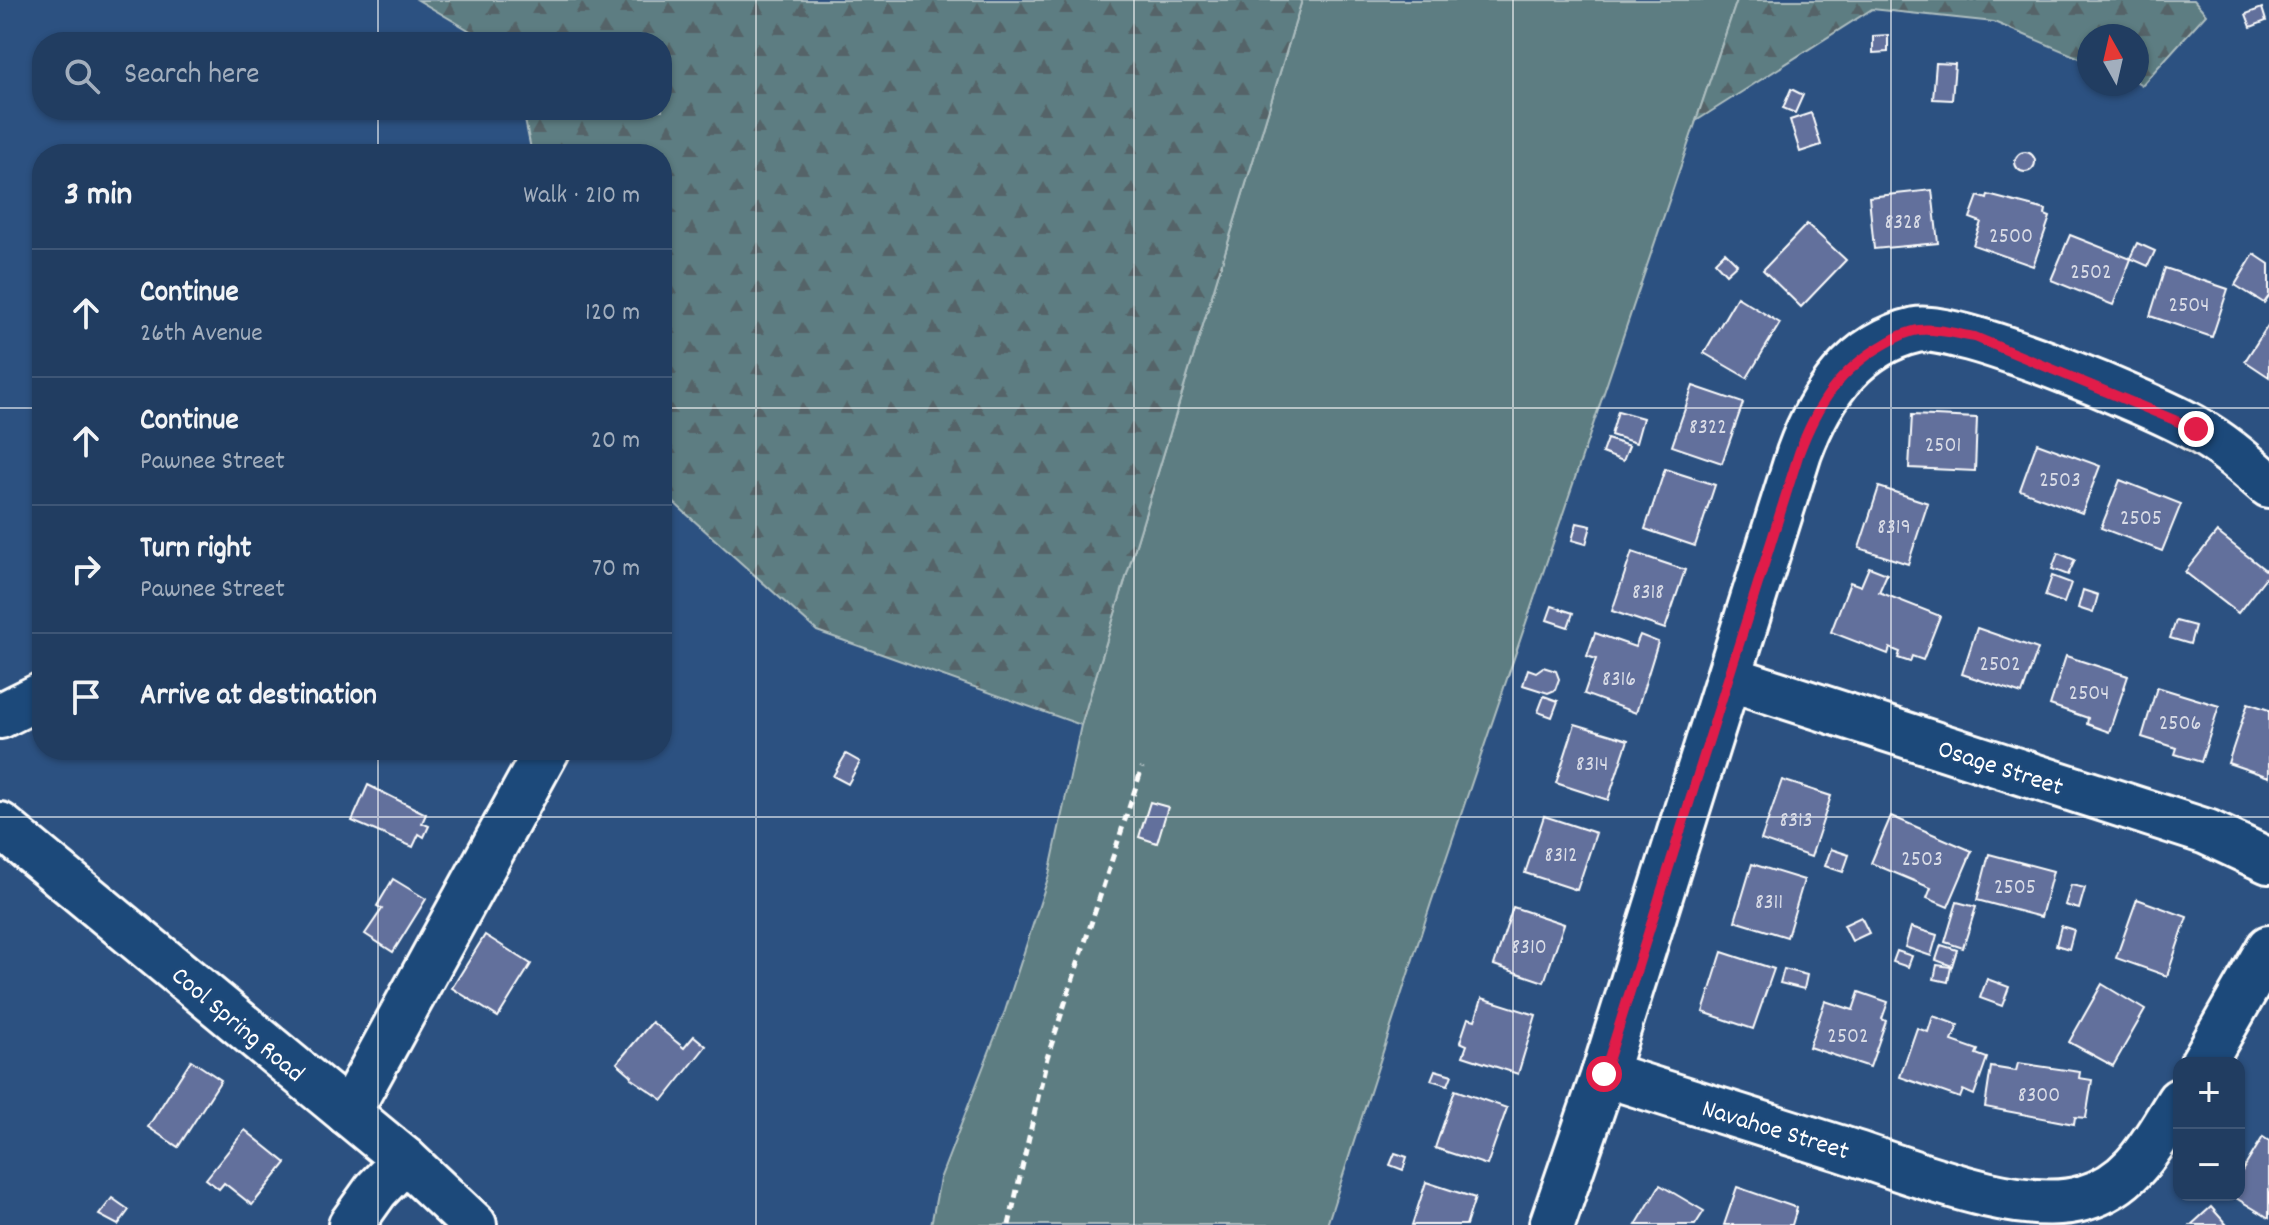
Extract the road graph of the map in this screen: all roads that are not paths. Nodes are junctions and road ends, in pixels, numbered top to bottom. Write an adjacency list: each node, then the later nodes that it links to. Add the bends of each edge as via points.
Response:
1 (2269, 485): 2 (street, via 2222,446 2171,416 1975,337 1918,330 1894,338 1857,361 1811,419)
2 (1729, 678): 7 (street, Osage Street, via 2207,832); 10 (street)
3 (32, 700): 4 (street)
4 (0, 716)
5 (542, 760): 12 (street)
6 (0, 825): 12 (street, Cool Spring Road)
7 (2269, 861)
8 (2269, 948): 9 (street)
9 (2206, 1057)
10 (1604, 1074): 11 (street, Navahoe Street, via 2025,1202 2057,1204 2085,1198 2126,1178); 16 (street)
11 (2173, 1111)
12 (348, 1113): 13 (street, Cool Spring Road)
13 (405, 1160): 14 (street); 15 (street, Cool Spring Road)
14 (351, 1225)
15 (474, 1225)
16 (1552, 1225)

